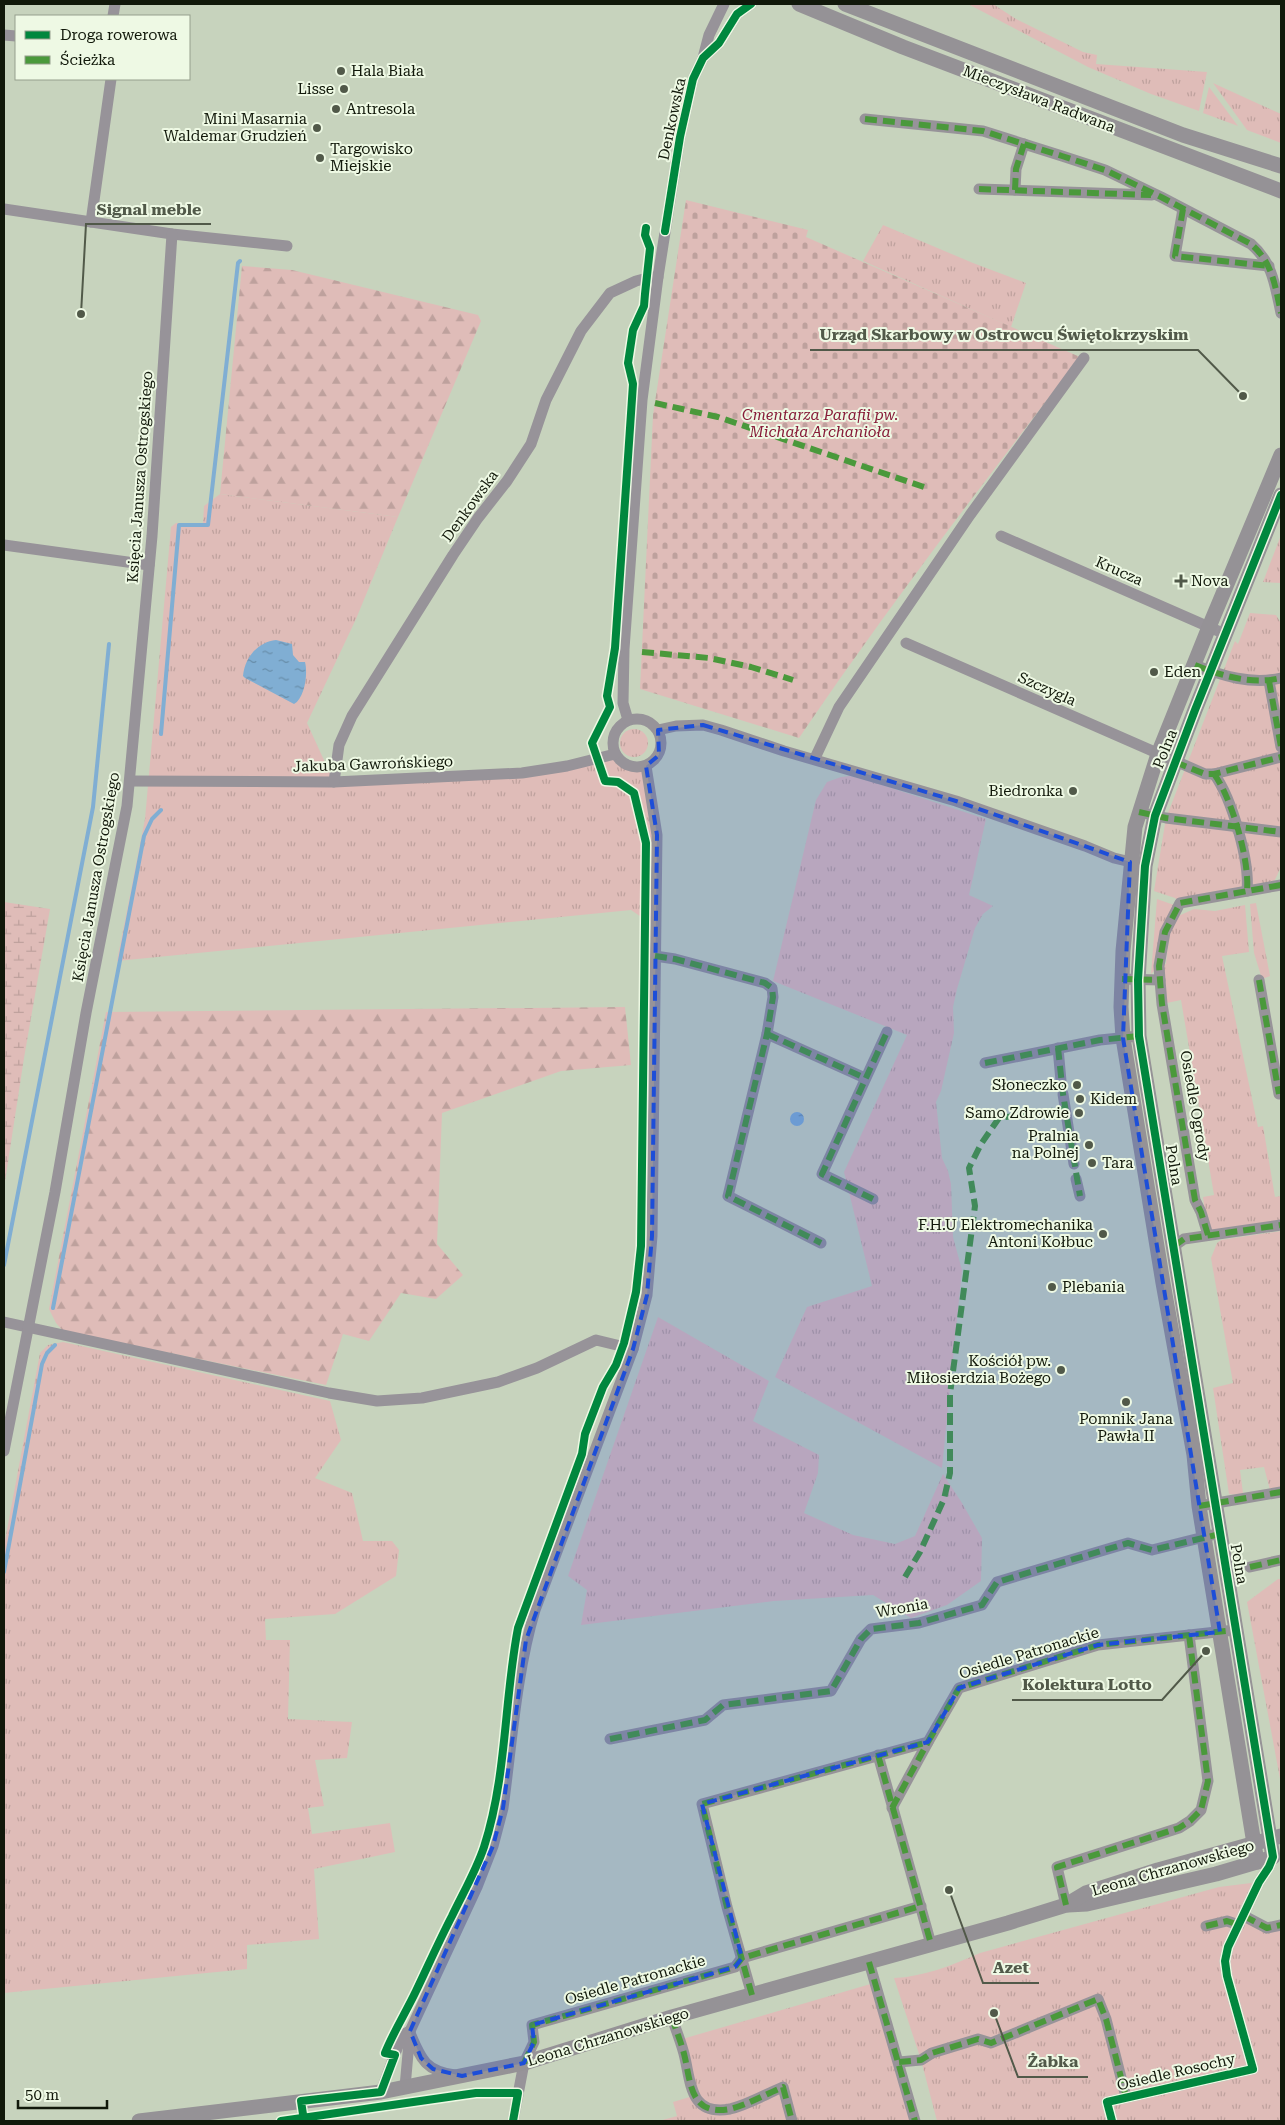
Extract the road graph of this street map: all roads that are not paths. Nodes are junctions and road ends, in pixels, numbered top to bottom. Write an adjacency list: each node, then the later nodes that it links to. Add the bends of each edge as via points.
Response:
1 (724, 4): 5 (street, Denkowska, via 709,35)
2 (752, 4): 5 (street, Denkowska, via 737,14 719,43)
3 (799, 4): 12 (street, Mieczysława Radwana)
4 (845, 4): 9 (street, Mieczysława Radwana, via 1183,135)
5 (703, 58): 20 (street, Denkowska, via 694,79 680,137)
6 (111, 80): 16 (street)
7 (865, 119): 8 (street, via 983,132)
8 (1024, 144): 11 (street, via 1016,169); 13 (street, via 1105,170)
9 (1281, 166)
10 (979, 189): 11 (street)
11 (1015, 190): 13 (street)
12 (1281, 191)
13 (1156, 195): 15 (street)
14 (4, 209): 16 (street)
15 (1183, 209): 19 (street, via 1251,244 1262,253); 19 (street, via 1175,256)
16 (91, 222): 17 (street)
17 (172, 234): 18 (street); 27 (street, Księcia Janusza Ostrogskiego)
18 (287, 246)
19 (1269, 266): 21 (street)
20 (658, 277): 35 (street, Denkowska, via 642,400 625,638 623,703); 46 (street, Denkowska, via 636,281 610,294 581,331 546,400 531,444 453,555 352,716 339,744)
21 (1281, 313)
22 (1084, 358): 41 (street, via 970,515 839,707)
23 (1281, 455): 28 (street, Polna)
24 (1281, 495): 29 (street, Polna)
25 (1001, 536): 28 (street, Krucza)
26 (4, 544): 27 (street)
27 (149, 565): 45 (street, Księcia Janusza Ostrogskiego)
28 (1209, 627): 29 (street, Krucza); 31 (street, Polna)
29 (1225, 634): 32 (street, Polna)
30 (906, 643): 39 (street, Szczygla)
31 (1195, 665): 32 (street); 39 (street, Polna)
32 (1210, 671): 34 (street, via 1230,678); 42 (street, Polna)
33 (1281, 678): 34 (street)
34 (1269, 680): 37 (street)
35 (628, 720): 36 (street, via 645,720); 38 (street, via 616,732 613,740)
36 (658, 730): 41 (street, via 703,725); 43 (street, via 661,738 659,755)
37 (1281, 747)
38 (615, 754): 43 (street, via 630,767); 46 (street, Jakuba Gawrońskiego, via 522,773)
39 (1158, 754): 42 (street, Szczygla); 47 (street, Polna)
40 (1281, 757): 44 (street)
41 (815, 758): 51 (street, via 956,801)
42 (1175, 762): 44 (street); 48 (street, Polna)
43 (646, 766): 57 (street, via 657,835)
44 (1214, 774): 49 (street, via 1221,783)
45 (130, 781): 46 (street, Jakuba Gawrońskiego); 81 (street, Księcia Janusza Ostrogskiego)
46 (334, 782)
47 (1139, 812): 48 (street); 51 (street, Polna)
48 (1155, 816): 49 (street); 52 (street, Polna)
49 (1237, 827): 50 (street); 54 (street, via 1248,878)
50 (1281, 832)
51 (1130, 862): 52 (street); 56 (street, Polna)
52 (1145, 866): 55 (street, Polna)
53 (1281, 885): 54 (street, Osiedle Ogrody)
54 (1247, 891): 60 (street, Osiedle Ogrody, via 1180,903 1165,932)
55 (1141, 920): 56 (street); 59 (street, Polna)
56 (1125, 921): 58 (street, Polna)
57 (655, 956): 63 (street, via 770,985 774,992); 82 (street, via 652,1236 647,1295)
58 (1122, 979): 59 (street); 65 (street, Polna)
59 (1138, 980): 60 (street); 64 (street, Polna)
60 (1160, 980): 77 (street, Osiedle Ogrody, via 1195,1200)
61 (1259, 980): 71 (street)
62 (887, 1032): 68 (street)
63 (767, 1034): 68 (street); 78 (street, via 728,1196)
64 (1139, 1036): 65 (street); 79 (street, Polna)
65 (1123, 1038): 66 (street); 86 (street, Polna, via 1194,1455)
66 (1058, 1048): 67 (street); 69 (street)
67 (985, 1063)
68 (864, 1078): 75 (street, via 822,1174)
69 (1061, 1081)
70 (1063, 1094): 72 (street)
71 (1279, 1094)
72 (1074, 1164)
73 (1076, 1179): 74 (street)
74 (1080, 1196)
75 (874, 1199)
76 (1281, 1225): 77 (street)
77 (1208, 1235): 79 (street, via 1184,1239)
78 (821, 1242)
79 (1174, 1246): 85 (street, Polna)
80 (4, 1322): 81 (street)
81 (28, 1327): 82 (street, via 377,1401 422,1398 498,1382 596,1340); 83 (street, Księcia Janusza Ostrogskiego)
82 (634, 1349): 115 (street, via 526,1640 503,1808 493,1846)
83 (4, 1451)
84 (1281, 1492): 85 (street)
85 (1215, 1504): 86 (street); 87 (street, Polna)
86 (1199, 1506): 88 (street, Polna)
87 (1220, 1534): 88 (street, Wronia); 91 (street, Polna)
88 (1204, 1537): 92 (street, Polna); 94 (street, Wronia, via 1152,1550 1128,1543 997,1582 982,1605 919,1623 871,1629 831,1691 724,1705 705,1720)
89 (1281, 1560): 90 (street)
90 (1250, 1567)
91 (1235, 1630): 92 (street, Osiedle Patronackie); 98 (street, Polna)
92 (1220, 1632): 93 (street, Osiedle Patronackie); 101 (street, Polna)
93 (1189, 1635): 95 (street, Osiedle Patronackie, via 1098,1645 959,1688); 105 (street, via 1208,1781 1201,1810 1179,1828 1057,1867)
94 (610, 1740)
95 (928, 1742): 96 (street); 97 (street, Osiedle Patronackie)
96 (878, 1755): 97 (street); 111 (street, via 702,1804 726,1907)
97 (892, 1808): 106 (street)
98 (1267, 1813): 99 (street); 100 (street, Polna)
99 (1281, 1821)
100 (1276, 1838): 101 (street, Leona Chrzanowskiego); 102 (street, Polna)
101 (1254, 1844): 103 (street, Polna); 105 (street, Leona Chrzanowskiego, via 1158,1870 1086,1893)
102 (1277, 1855): 103 (street, Leona Chrzanowskiego); 104 (street, Osiedle Rosochy)
103 (1257, 1862): 104 (street, Osiedle Rosochy); 105 (street, Leona Chrzanowskiego, via 1087,1904)
104 (1259, 1882): 107 (street, Osiedle Rosochy)
105 (1066, 1904): 110 (street, Leona Chrzanowskiego)
106 (920, 1906): 110 (street); 111 (street, Osiedle Patronackie)
107 (1242, 1920): 108 (street, via 1267,1928); 109 (street); 121 (street, Osiedle Rosochy, via 1228,1947 1226,1969 1253,2069)
108 (1281, 1925)
109 (1206, 1926)
110 (930, 1944): 112 (street, Leona Chrzanowskiego)
111 (742, 1958): 113 (street); 117 (street, Osiedle Patronackie, via 735,1967 532,2025 534,2042)
112 (869, 1962): 113 (street, Leona Chrzanowskiego); 116 (street)
113 (752, 1995): 114 (street, Leona Chrzanowskiego)
114 (672, 2017): 117 (street, Leona Chrzanowskiego); 126 (street, via 693,2097 708,2108 722,2110 783,2087)
115 (410, 2031): 118 (street, via 425,2063 442,2073); 119 (street); 120 (street, via 402,2035)
116 (899, 2062): 121 (street, Osiedle Rosochy, via 922,2060 932,2053 978,2039 991,2043 1098,2000); 127 (street)
117 (524, 2063): 118 (street, Leona Chrzanowskiego); 125 (street)
118 (462, 2076): 119 (street, Leona Chrzanowskiego)
119 (405, 2087): 120 (street, Leona Chrzanowskiego)
120 (381, 2092): 122 (street, Leona Chrzanowskiego)
121 (1126, 2097): 128 (street, Osiedle Rosochy, via 1108,2102)
122 (301, 2102): 123 (street, Leona Chrzanowskiego); 124 (street)
123 (139, 2121)
124 (304, 2121)
125 (513, 2121)
126 (792, 2121)
127 (915, 2121)
128 (1112, 2121)

